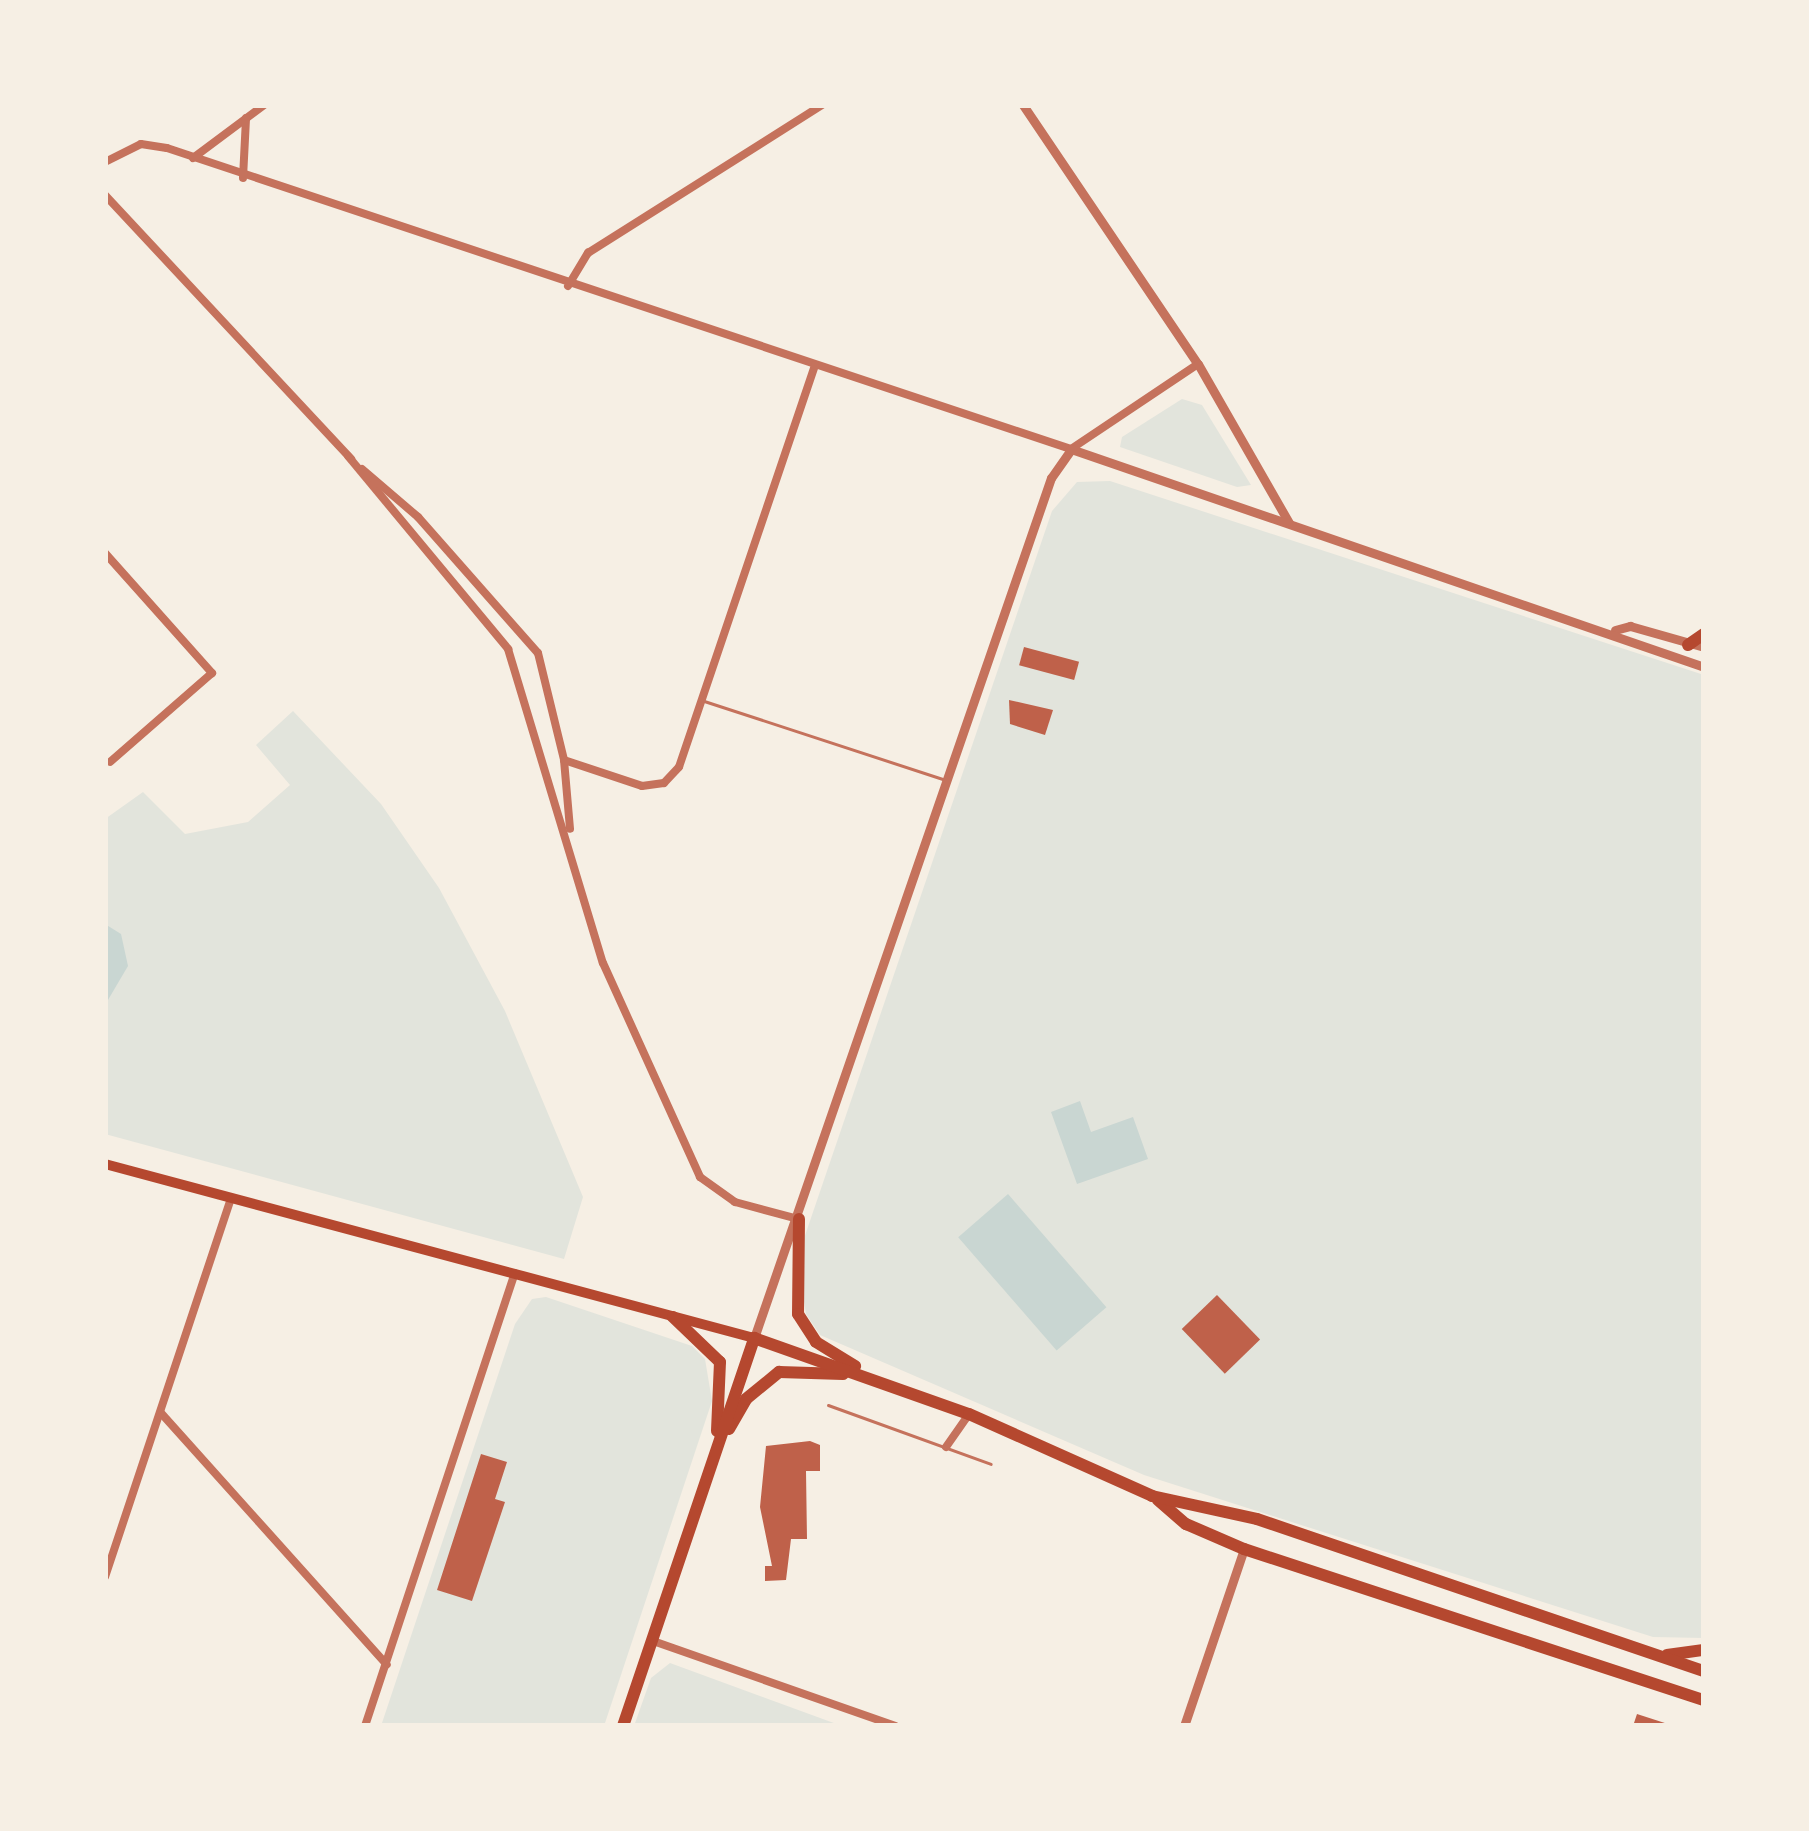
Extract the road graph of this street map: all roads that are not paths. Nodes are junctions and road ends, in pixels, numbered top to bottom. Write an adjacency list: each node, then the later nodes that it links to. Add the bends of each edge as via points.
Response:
1 (264, 105): 4 (street)
2 (822, 105): 9 (street, via 588,254)
3 (1023, 105): 10 (street)
4 (246, 116): 5 (street); 7 (street)
5 (193, 158): 6 (street, via 141,144); 7 (street)
6 (105, 162)
7 (243, 178): 9 (street)
8 (105, 195): 13 (street)
9 (568, 286): 11 (street)
10 (1198, 364): 12 (street); 14 (street)
11 (815, 365): 12 (street); 21 (street)
12 (1072, 449): 14 (street); 24 (street, via 1051,478)
13 (348, 456): 22 (street, via 418,517 532,642); 25 (street, via 508,650)
14 (1288, 523): 16 (street)
15 (105, 554): 23 (street, via 212,673)
16 (1615, 630): 18 (street, via 1630,626); 20 (street, via 1626,642)
17 (1704, 634): 18 (main road)
18 (1688, 645): 19 (street)
19 (1704, 646)
20 (1704, 667)
21 (703, 701): 22 (street, via 680,767 664,783 642,786); 24 (lane)
22 (564, 760): 25 (street)
23 (110, 762)
24 (946, 780): 28 (street)
25 (572, 848): 28 (street, via 603,963 700,1177 735,1202)
26 (105, 1164): 27 (main road)
27 (231, 1198): 29 (main road); 34 (street)
28 (799, 1219): 31 (street); 32 (main road, via 794,1284 804,1330)
29 (515, 1272): 30 (main road); 45 (street)
30 (673, 1317): 31 (main road); 37 (main road, via 719,1362)
31 (754, 1338): 32 (main road); 37 (main road)
32 (877, 1378): 35 (main road); 37 (main road, via 779,1372 746,1400)
33 (828, 1405): 36 (lane)
34 (160, 1412): 41 (street); 45 (street)
35 (969, 1414): 36 (street); 39 (main road)
36 (946, 1447): 38 (lane)
37 (716, 1450): 42 (main road)
38 (991, 1464)
39 (1152, 1496): 40 (main road, via 1186,1523); 44 (main road, via 1257,1519)
40 (1244, 1549): 47 (main road); 51 (street)
41 (105, 1577)
42 (653, 1641): 49 (main road); 50 (street)
43 (1704, 1650): 44 (main road)
44 (1660, 1656): 46 (main road)
45 (387, 1664): 48 (street)
46 (1704, 1671)
47 (1704, 1700)
48 (365, 1726)
49 (623, 1726)
50 (896, 1726)
51 (1184, 1726)

